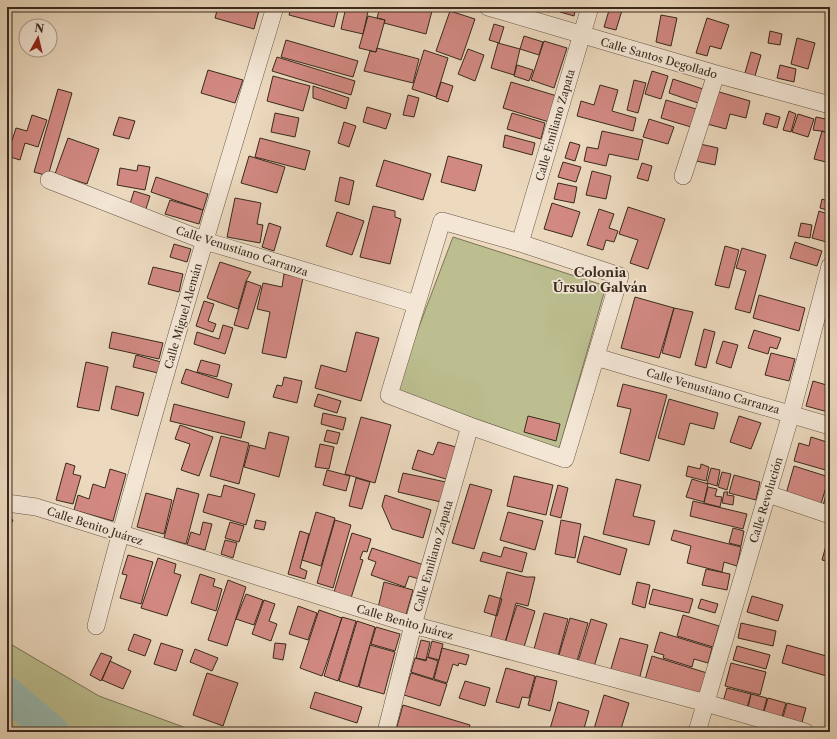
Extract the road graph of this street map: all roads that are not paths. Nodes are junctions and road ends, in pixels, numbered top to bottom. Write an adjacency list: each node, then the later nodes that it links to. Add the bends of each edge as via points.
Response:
1 (275, 7): 9 (street, Calle Miguel Alemán)
2 (488, 7): 4 (street, Calle Santos Degollado)
3 (590, 7): 4 (street, Calle Emiliano Zapata)
4 (581, 35): 5 (street, Calle Santos Degollado); 10 (street, Calle Emiliano Zapata)
5 (716, 74): 6 (street, Calle Santos Degollado); 7 (street)
6 (830, 105)
7 (683, 176)
8 (49, 180): 9 (street, Calle Venustiano Carranza)
9 (205, 241): 12 (street, Calle Venustiano Carranza); 20 (street, Calle Miguel Alemán)
10 (520, 243): 12 (street, via 442,221); 13 (street, via 620,276)
11 (830, 266): 14 (street, Calle Revolución)
12 (416, 304): 15 (street, via 389,395)
13 (596, 357): 14 (street, Calle Venustiano Carranza); 15 (street, via 565,459)
14 (792, 414): 16 (street, Calle Venustiano Carranza); 17 (street, Calle Revolución)
15 (470, 426): 21 (street, Calle Emiliano Zapata)
16 (830, 426)
17 (768, 494): 19 (street); 23 (street, Calle Revolución)
18 (7, 503): 20 (street, Calle Benito Juárez, via 36,507)
19 (830, 515)
20 (120, 534): 21 (street, Calle Benito Juárez); 22 (street, Calle Miguel Alemán)
21 (413, 625): 23 (street, Calle Benito Juárez); 24 (street, Calle Emiliano Zapata)
22 (96, 626)
23 (706, 703): 25 (street, Calle Revolución); 26 (street, Calle Benito Juárez)
24 (386, 732)
25 (697, 732)
26 (805, 732)

